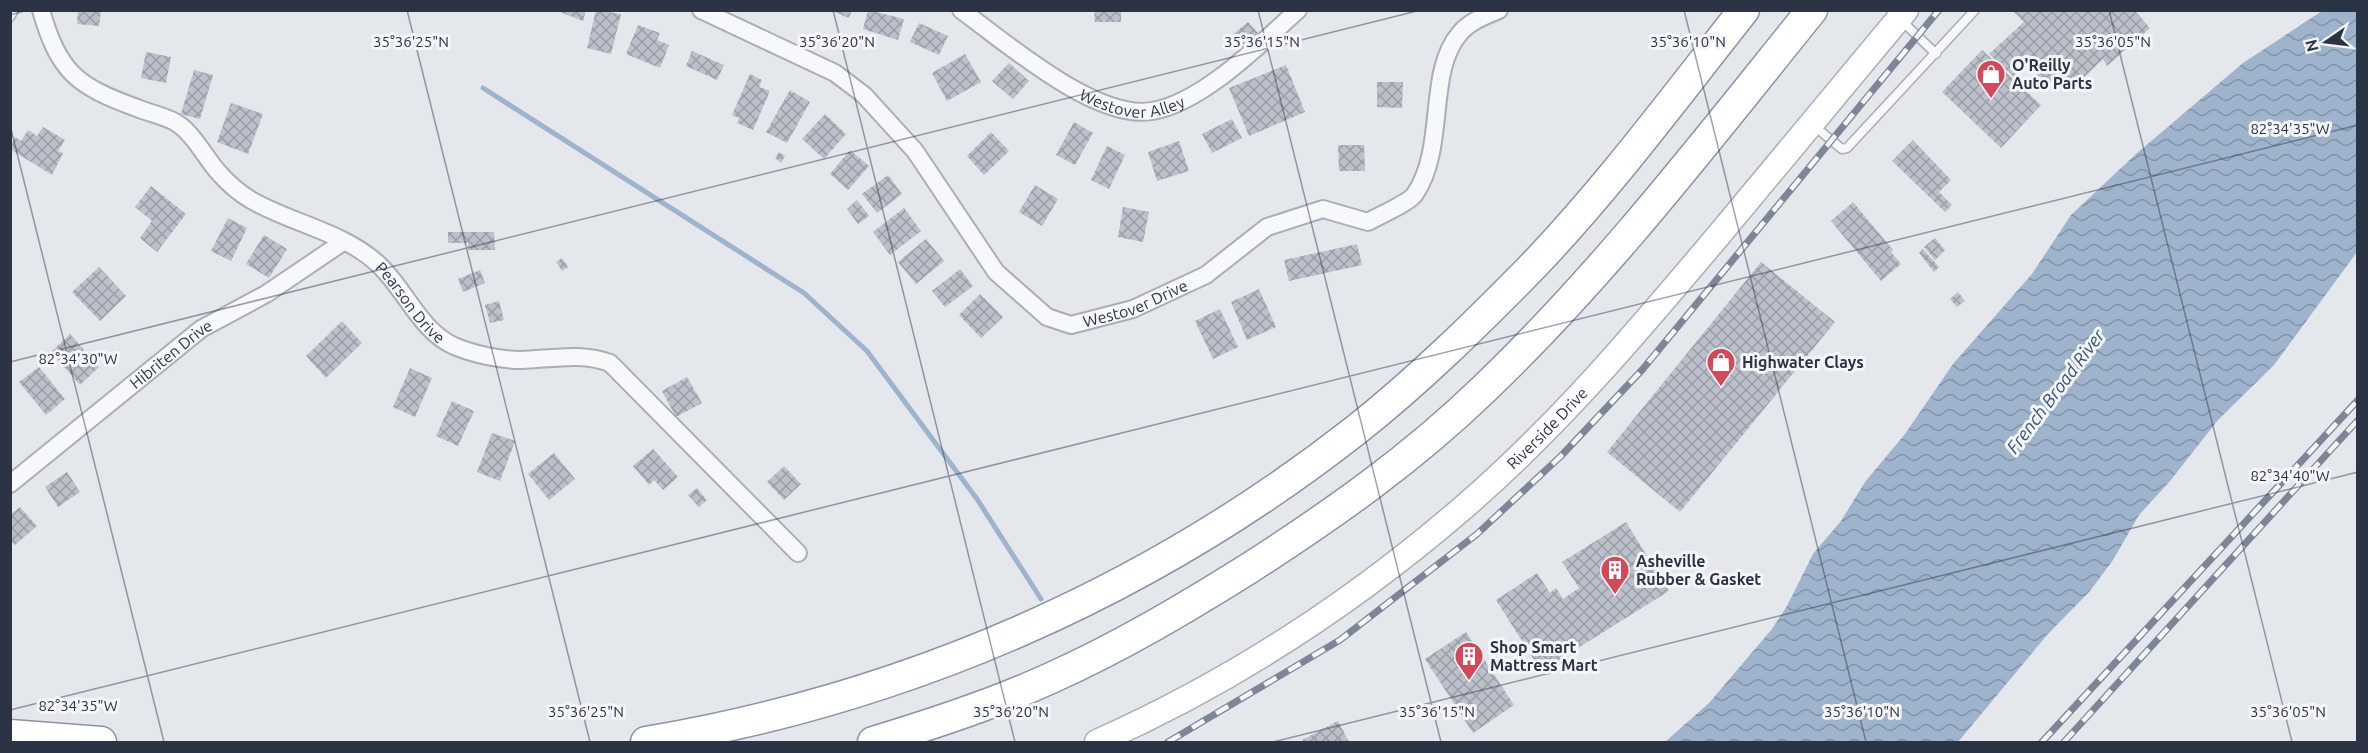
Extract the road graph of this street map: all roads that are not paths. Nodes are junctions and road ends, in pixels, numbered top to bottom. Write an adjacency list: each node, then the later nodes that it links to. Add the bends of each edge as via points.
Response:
1 (14, 10): 12 (lane)
2 (41, 10): 15 (street, Pearson Drive, via 59,56 76,80 100,94 176,123 220,175 251,200)
3 (700, 10): 10 (street, Westover Drive, via 835,73 864,95 915,151 996,272 1047,317 1071,325 1133,309 1206,275 1267,227 1323,209 1368,222 1414,196 1434,147 1441,74 1447,54 1460,32)
4 (961, 10): 5 (street, Westover Alley, via 1048,74 1108,105 1142,112 1175,104 1210,84)
5 (1298, 10)
6 (1499, 10): 10 (street, Westover Drive)
7 (1744, 10): 20 (highway, via 1603,187 1532,266 1450,348 1358,429 1271,492 1140,573 1030,628 928,669 802,710)
8 (1812, 10): 21 (highway, via 1643,219 1569,303 1484,389 1390,472 1298,537 1161,624 1050,679 941,721)
9 (1975, 10): 13 (lane)
10 (1478, 14)
11 (1903, 14): 13 (lane); 14 (main road, Riverside Drive)
12 (10, 17)
13 (1936, 54): 14 (lane, via 1847,148 1842,149)
14 (1811, 123): 22 (main road, Riverside Drive, via 1593,381 1465,506 1335,608 1273,648 1189,698)
15 (343, 242): 16 (street, Hibriten Drive, via 266,294 201,329); 17 (street, Pearson Drive, via 377,262 432,332 454,345 518,360 593,356 610,363)
16 (10, 484)
17 (798, 554)
18 (10, 735): 19 (highway)
19 (101, 742)
20 (646, 742)
21 (873, 742)
22 (1097, 742)

